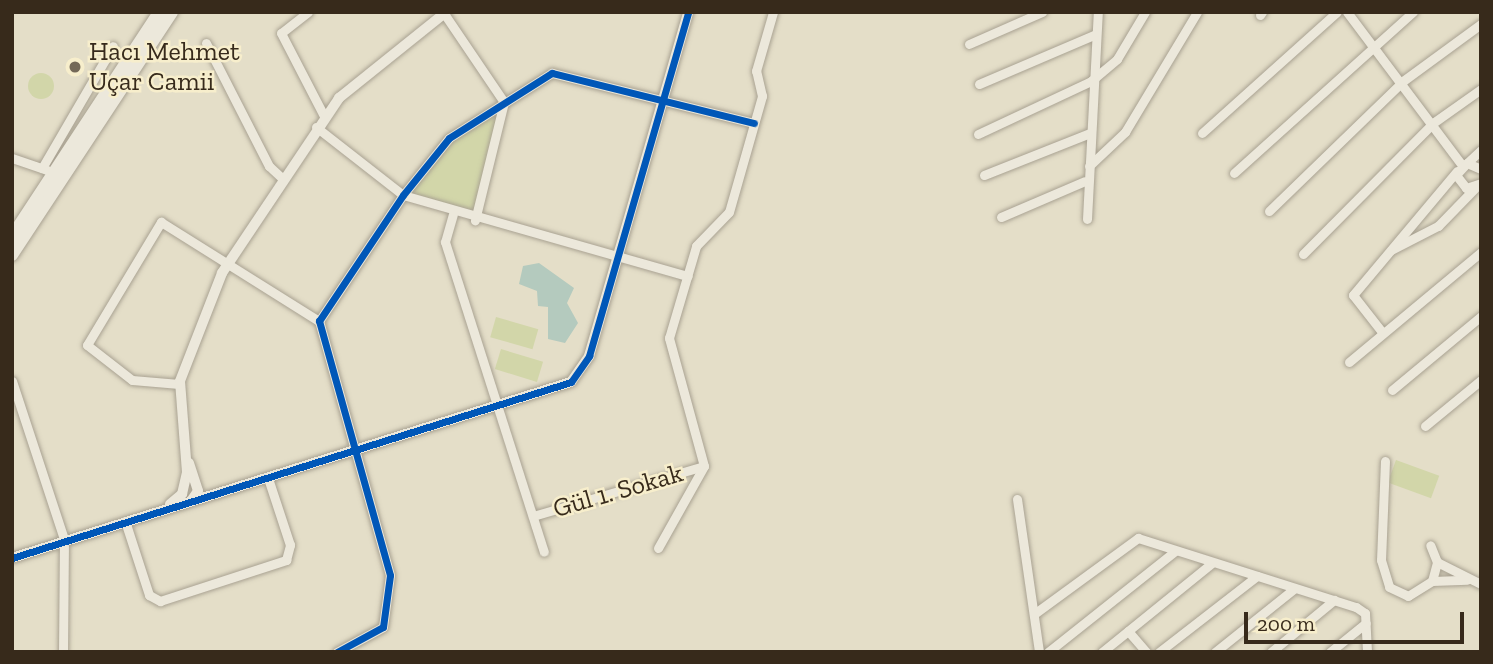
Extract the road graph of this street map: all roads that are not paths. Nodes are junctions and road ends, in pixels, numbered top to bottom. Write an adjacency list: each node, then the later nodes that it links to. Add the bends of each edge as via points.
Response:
1 (159, 12): 38 (main road)
2 (172, 12): 54 (main road)
3 (308, 12): 26 (street, via 281,33)
4 (688, 12): 25 (street)
5 (773, 12): 27 (street, via 756,71 762,96)
6 (1042, 12): 17 (street)
7 (1098, 12): 15 (street)
8 (1145, 12): 21 (street, via 1117,59)
9 (1197, 12): 35 (street, via 1125,132)
10 (1337, 12): 31 (street)
11 (1347, 12): 18 (street)
12 (1413, 12): 18 (street)
13 (444, 13): 24 (street); 26 (street, via 376,62)
14 (1481, 24): 20 (street)
15 (1096, 34): 21 (street); 22 (street)
16 (206, 43): 41 (street, via 269,166)
17 (970, 44)
18 (1373, 44): 20 (street); 39 (street)
19 (113, 46): 38 (street)
20 (1403, 81): 28 (street); 45 (street)
21 (1091, 82): 30 (street); 32 (street)
22 (979, 84)
23 (1481, 89): 28 (street)
24 (504, 102): 25 (street, via 552,73); 44 (street, via 449,138); 49 (street)
25 (660, 103): 27 (street); 55 (street)
26 (324, 116): 29 (street)
27 (754, 123): 57 (street, via 729,212 696,246)
28 (1433, 123): 36 (street); 53 (street)
29 (316, 127): 41 (street); 44 (street)
30 (1090, 133): 35 (street); 40 (street)
31 (1202, 133)
32 (978, 134)
33 (1481, 150): 36 (street)
34 (12, 158): 38 (street)
35 (1089, 166): 42 (street)
36 (1462, 166): 37 (street); 43 (street, via 1462,187); 51 (street)
37 (1481, 169)
38 (48, 170): 50 (main road)
39 (1234, 173)
40 (985, 175)
41 (282, 178): 56 (street)
42 (1085, 181): 47 (street); 48 (street)
43 (1479, 188): 51 (street, via 1438,226)
44 (403, 195): 46 (street); 59 (street)
45 (1269, 211)
46 (453, 214): 49 (street); 66 (street, via 446,242)
47 (1001, 217)
48 (1087, 219)
49 (475, 220): 55 (street)
50 (12, 236)
51 (1389, 250): 60 (street, via 1353,295)
52 (1481, 252): 60 (street)
53 (1303, 254)
54 (12, 255)
55 (617, 258): 57 (street); 66 (street, via 577,376 549,393)
56 (227, 265): 59 (street); 64 (street); 64 (street, via 161,222 87,345 132,380)
57 (688, 275): 71 (street, via 669,338)
58 (1481, 316): 65 (street)
59 (319, 321): 68 (street)
60 (1382, 332): 61 (street)
61 (1349, 362)
62 (1481, 380): 67 (street)
63 (12, 381): 80 (street)
64 (179, 384): 69 (street)
65 (1392, 390)
66 (499, 408): 68 (street); 78 (street)
67 (1424, 426)
68 (354, 452): 73 (street); 98 (street, via 390,575 383,627)
69 (187, 454): 72 (street); 77 (street, via 185,488)
70 (1385, 461): 90 (street, via 1381,560 1389,587 1408,596)
71 (704, 466): 78 (street, Gül 1. Sokak); 82 (street)
72 (193, 473): 74 (street, via 208,487); 76 (street, via 198,491)
73 (268, 478): 74 (street); 79 (street, via 290,545 286,560 160,601 149,594)
74 (230, 489): 76 (street)
75 (1017, 499): 94 (street)
76 (191, 501): 77 (street)
77 (162, 510): 79 (street)
78 (533, 516): 84 (street)
79 (125, 521): 80 (street)
80 (64, 539): 85 (street); 97 (street)
81 (1430, 545): 86 (street)
82 (657, 548)
83 (1175, 551): 87 (street); 94 (street, via 1138,538 1125,542); 100 (street)
84 (544, 552)
85 (12, 558)
86 (1437, 562): 89 (street); 90 (street)
87 (1212, 563): 88 (street); 96 (street)
88 (1257, 576): 92 (street); 103 (street)
89 (1469, 580): 90 (street); 91 (street)
90 (1432, 581)
91 (1481, 584)
92 (1294, 588): 93 (street); 104 (street)
93 (1334, 600): 95 (street, via 1356,607); 105 (street)
94 (1034, 614): 99 (street)
95 (1366, 623): 106 (street); 107 (street)
96 (1128, 631): 101 (street); 102 (street)
97 (63, 652)
98 (337, 652)
99 (1040, 652)
100 (1048, 652)
101 (1102, 652)
102 (1146, 652)
103 (1159, 652)
104 (1215, 652)
105 (1271, 652)
106 (1330, 652)
107 (1367, 652)

